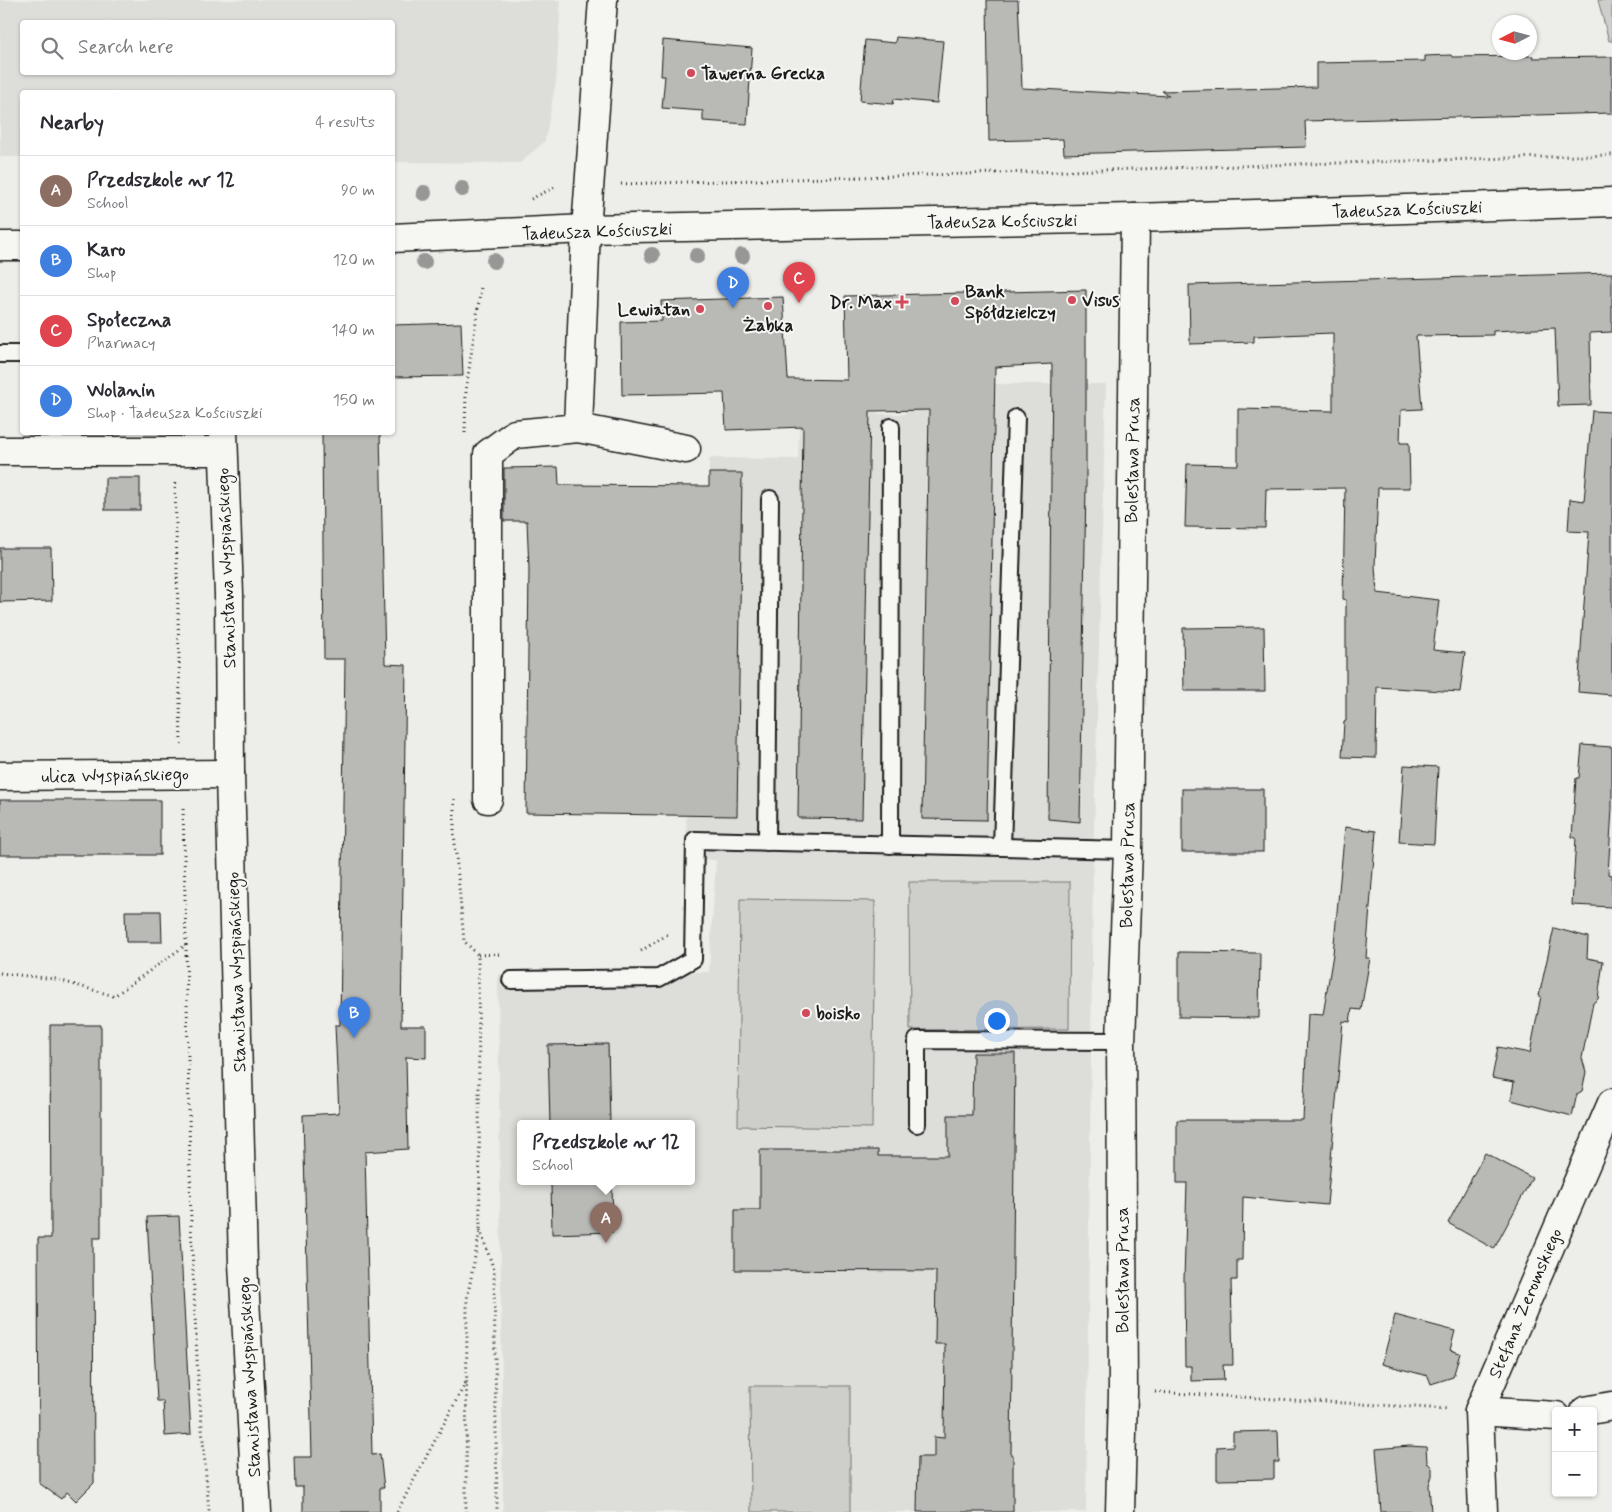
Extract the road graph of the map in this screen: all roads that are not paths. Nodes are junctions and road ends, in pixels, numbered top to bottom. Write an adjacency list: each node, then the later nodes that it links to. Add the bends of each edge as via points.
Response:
1 (603, 0): 4 (street)
2 (1612, 202): 3 (street, Tadeusza Kościuszki)
3 (1136, 218): 4 (street, Tadeusza Kościuszki); 24 (street, Bolesława Prusa)
4 (586, 230): 5 (street, Tadeusza Kościuszki); 12 (street)
5 (395, 238)
6 (0, 246): 7 (street)
7 (20, 246)
8 (0, 354): 9 (lane)
9 (20, 354)
10 (1016, 418): 23 (lane)
11 (891, 427): 22 (lane)
12 (578, 428): 15 (street); 20 (street, via 515,434 488,454)
13 (80, 442): 14 (street); 16 (street)
14 (223, 442): 18 (street, Stanisława Wyspiańskiego, via 229,594)
15 (686, 449)
16 (0, 451)
17 (770, 499): 21 (lane)
18 (230, 774): 19 (street, ulica Wyspiańskiego); 33 (street, Stanisława Wyspiańskiego, via 243,1263)
19 (0, 776)
20 (488, 798)
21 (767, 842): 22 (lane); 25 (lane, via 696,840 693,959 659,978)
22 (890, 844): 23 (lane)
23 (1002, 847): 24 (lane)
24 (1128, 850): 26 (street, Bolesława Prusa)
25 (511, 980)
26 (1121, 1041): 28 (lane, via 917,1040); 34 (street, Bolesława Prusa, via 1123,1392)
27 (1612, 1103): 31 (street, Stefana Żeromskiego)
28 (918, 1124)
29 (1612, 1406): 30 (street)
30 (1597, 1409)
31 (1479, 1411): 32 (street); 35 (street, Stefana Żeromskiego)
32 (1552, 1416)
33 (257, 1512)
34 (1120, 1512)
35 (1483, 1512)

